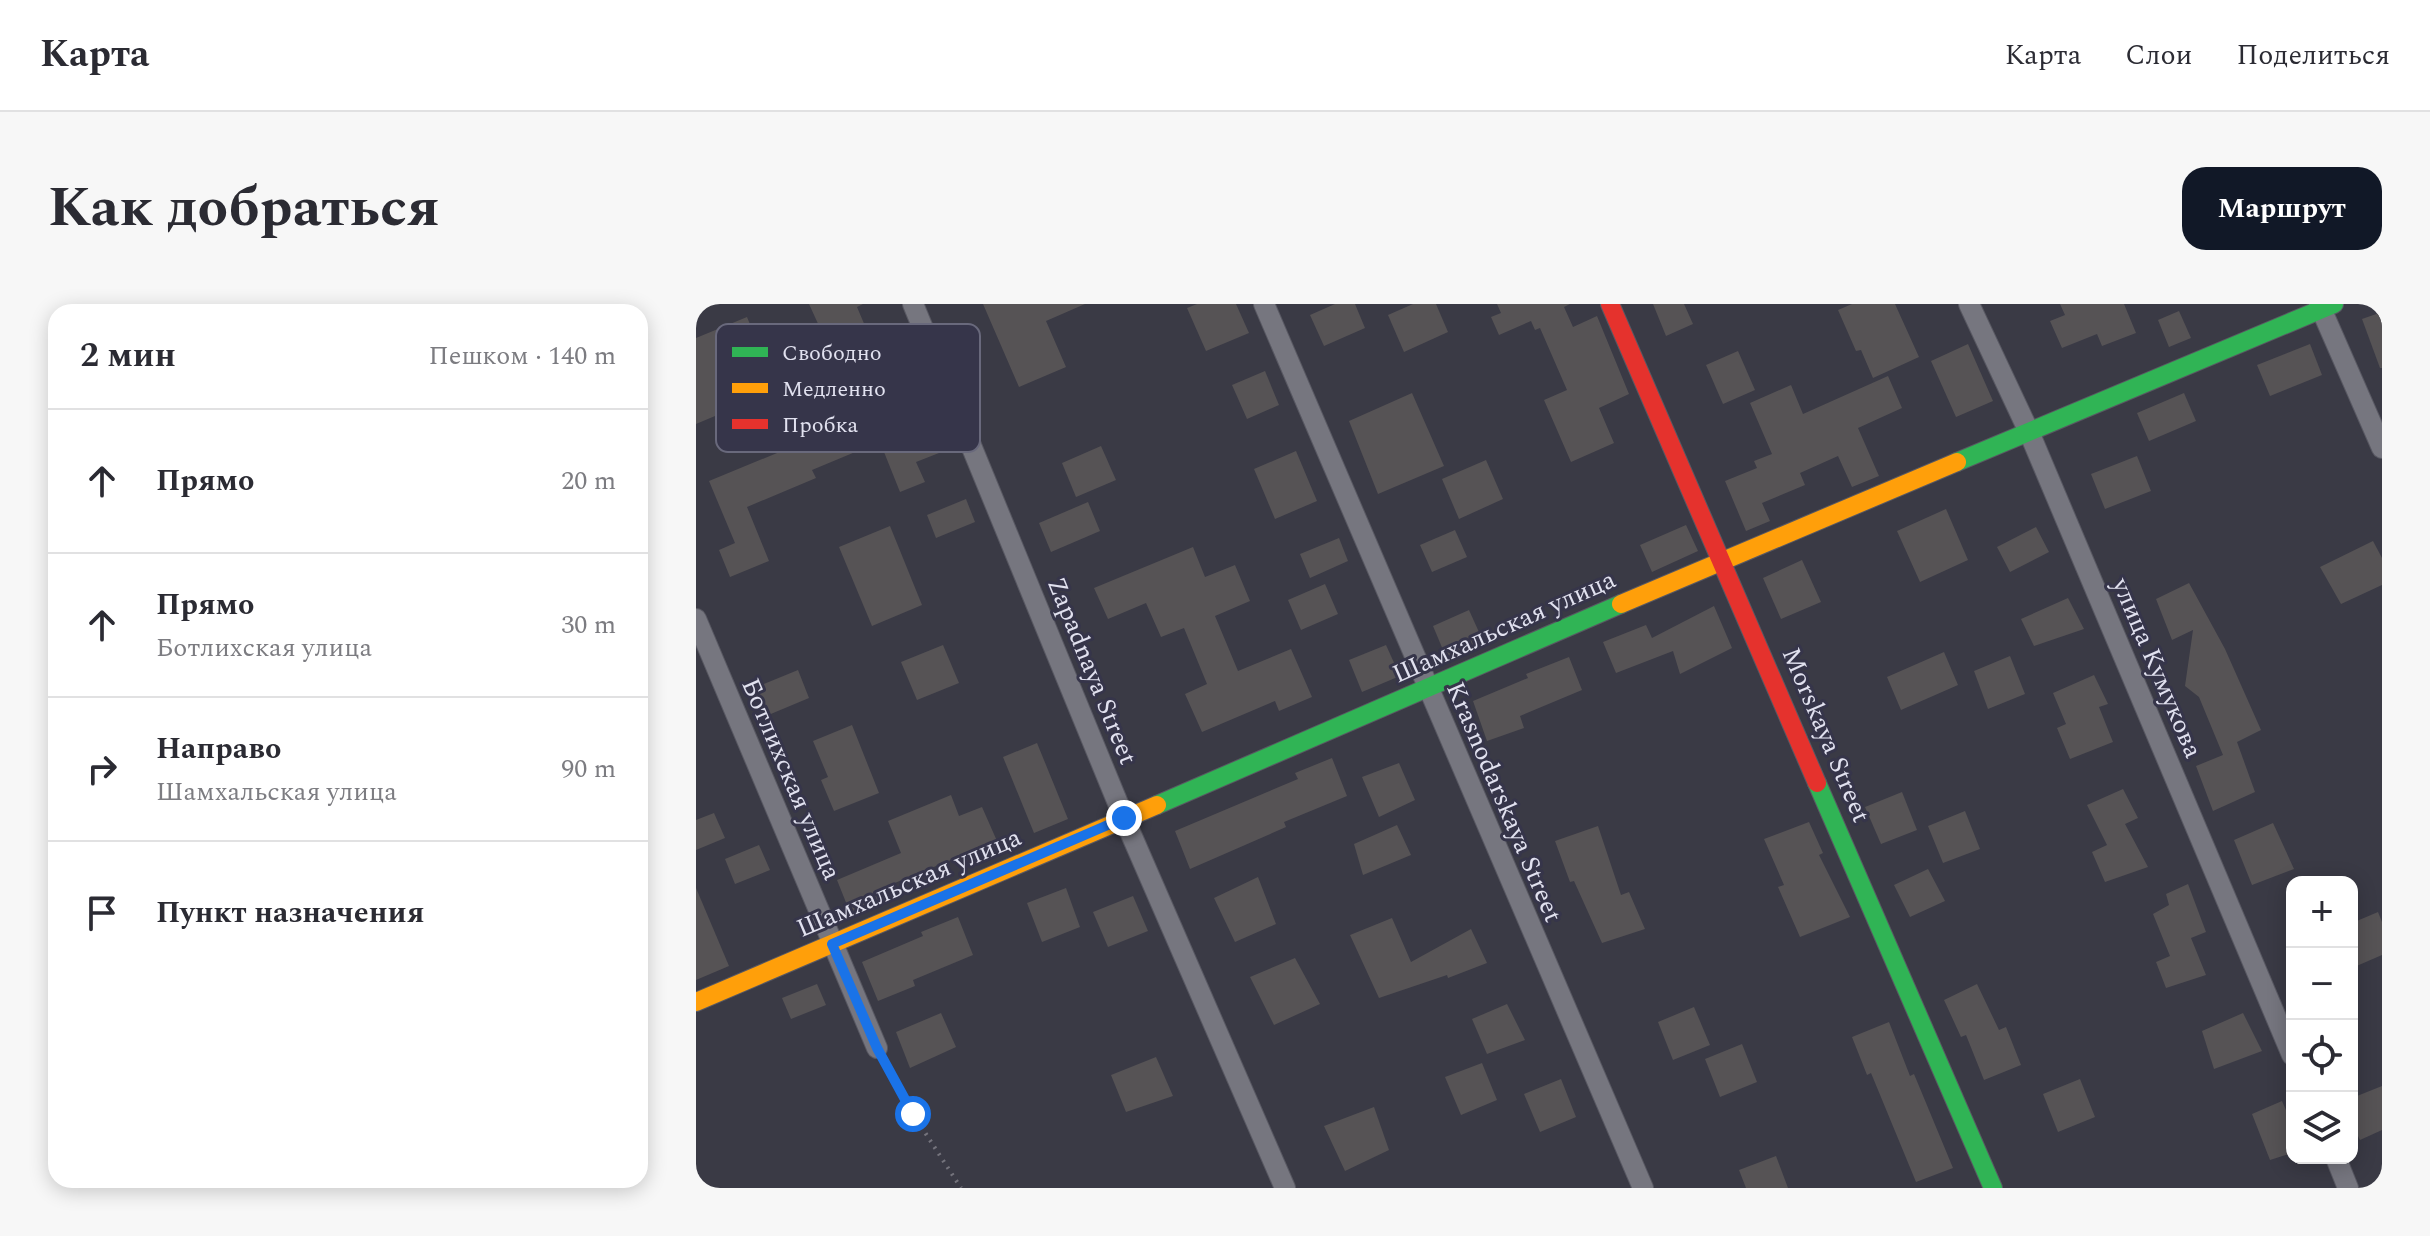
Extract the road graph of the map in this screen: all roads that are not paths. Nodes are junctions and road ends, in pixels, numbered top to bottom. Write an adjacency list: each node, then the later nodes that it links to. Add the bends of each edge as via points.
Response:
1 (913, 304): 6 (street, Zapadnaya Street)
2 (1264, 304): 12 (street, Krasnodarskaya Street)
3 (1610, 304): 10 (street, Morskaya Street)
4 (1969, 304): 7 (street, улица Кумукова)
5 (2325, 306): 7 (street, Шамхальская улица); 8 (street)
6 (921, 324)
7 (2029, 432): 10 (street, Шамхальская улица); 16 (street, улица Кумукова)
8 (2382, 448)
9 (974, 452): 13 (street, Zapadnaya Street)
10 (1722, 560): 12 (street, Шамхальская улица); 21 (street, Morskaya Street)
11 (696, 619): 14 (street, Ботлихская улица)
12 (1427, 689): 13 (street, Шамхальская улица); 20 (street, Krasnodarskaya Street)
13 (1124, 818): 14 (street, Шамхальская улица); 19 (street, Zapadnaya Street)
14 (832, 944): 15 (street, Шамхальская улица); 17 (street, Ботлихская улица)
15 (696, 1002)
16 (2286, 1041)
17 (877, 1048)
18 (2338, 1164): 22 (street)
19 (1285, 1188)
20 (1643, 1188)
21 (1993, 1188)
22 (2348, 1188)

